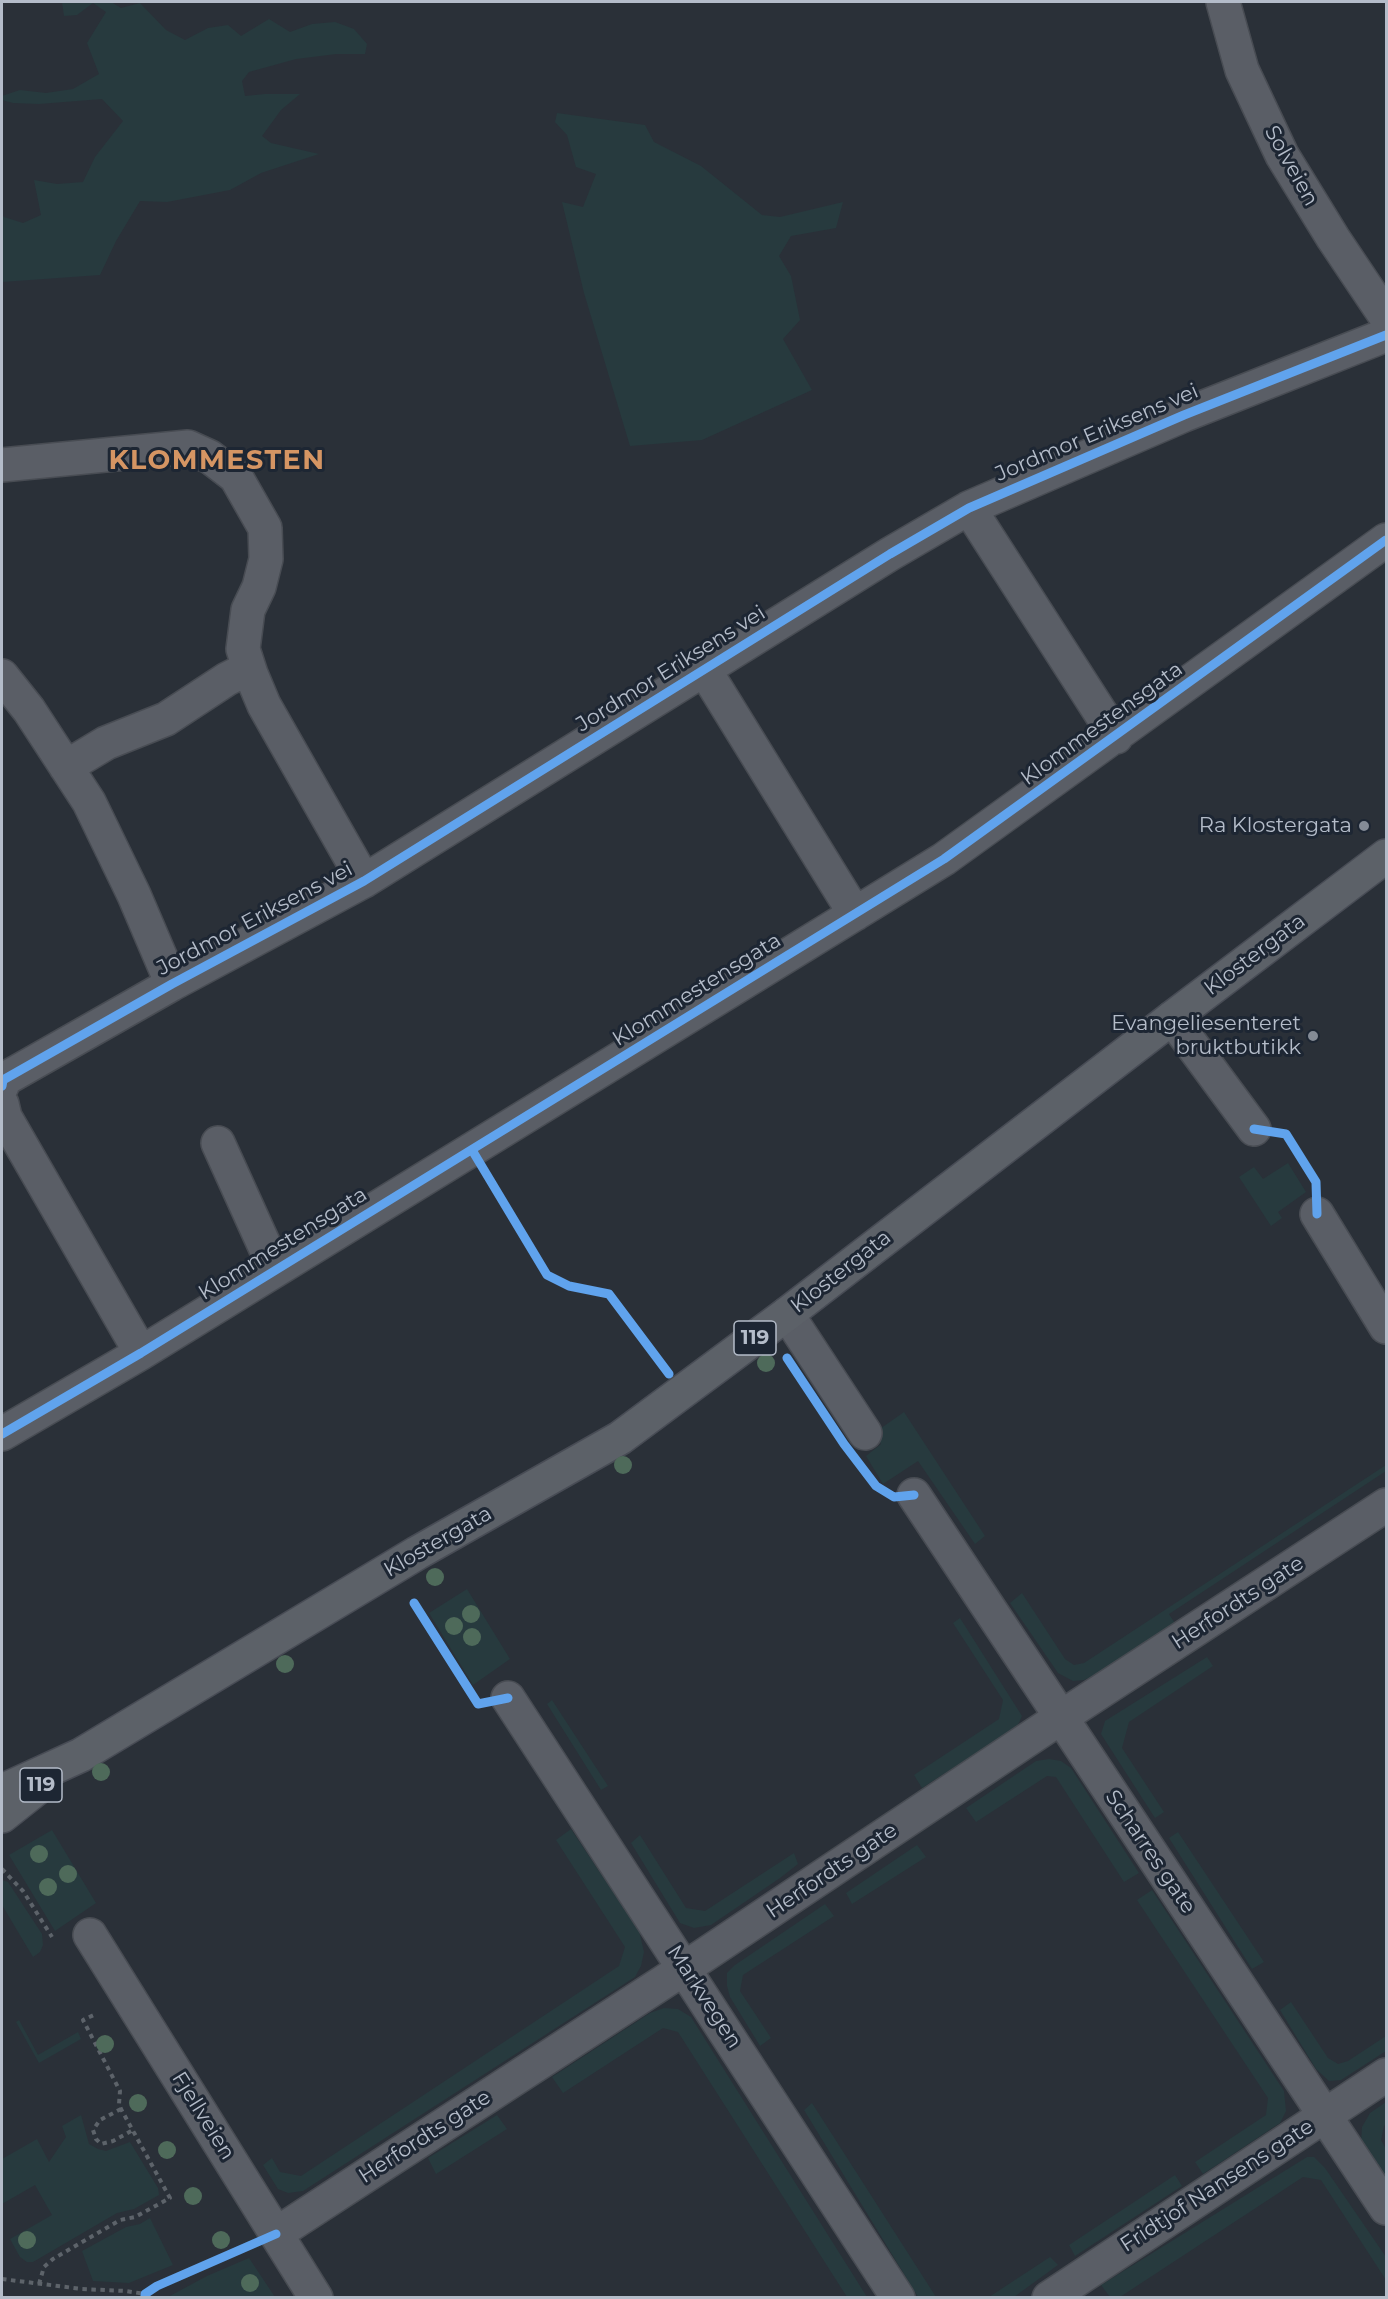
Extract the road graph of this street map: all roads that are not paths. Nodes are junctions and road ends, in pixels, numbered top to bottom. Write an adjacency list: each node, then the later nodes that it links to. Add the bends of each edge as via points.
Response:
1 (1223, 2): 2 (street, Solveien, via 1242,70 1282,155)
2 (1386, 317)
3 (1386, 335): 5 (street, Jordmor Eriksens vei, via 1184,415)
4 (2, 465): 7 (street, via 188,447 210,457 236,477 265,528 266,559 248,610 243,649)
5 (969, 508): 8 (street, Jordmor Eriksens vei); 10 (street)
6 (1386, 540): 10 (street, Klommestensgata)
7 (249, 668): 11 (street, via 166,719 106,743); 13 (street, via 264,705)
8 (704, 669): 13 (street, Jordmor Eriksens vei); 14 (street)
9 (2, 675): 11 (street, Jordmor Eriksens vei)
10 (1116, 737): 14 (street, Klommestensgata, via 944,859)
11 (66, 767): 15 (street, Jordmor Eriksens vei, via 88,801 134,895)
12 (1386, 856): 16 (main road, Klostergata / 119)
13 (364, 881): 15 (street, Jordmor Eriksens vei)
14 (855, 914): 22 (street, Klommestensgata)
15 (172, 984): 17 (street, Jordmor Eriksens vei, via 3,1080)
16 (1172, 1018): 19 (street); 23 (main road, Klostergata / 119)
17 (2, 1086)
18 (2, 1104): 25 (street, via 5,1117)
19 (1254, 1129)
20 (218, 1143): 22 (street, Klommestensgata)
21 (1317, 1214): 24 (street)
22 (275, 1269): 25 (street, Klommestensgata)
23 (787, 1314): 26 (street); 32 (main road, Klostergata / 119, via 620,1438 417,1553)
24 (1386, 1327)
25 (141, 1353): 27 (street, Klommestensgata)
26 (865, 1433)
27 (2, 1434)
28 (914, 1495): 31 (street, Scharres gate)
29 (1386, 1505): 31 (street, Herfordts gate)
30 (508, 1698): 36 (street, Markvegen)
31 (1060, 1718): 36 (street, Herfordts gate); 38 (street, Scharres gate)
32 (81, 1755): 33 (main road, Klostergata / 119); 34 (main road, Klostergata / 119)
33 (2, 1791)
34 (2, 1816)
35 (90, 1935): 40 (street, Fjellveien)
36 (686, 1968): 40 (street, Herfordts gate); 42 (street, Markvegen)
37 (1386, 2075): 38 (street, Fridtjof Nansens gate)
38 (1326, 2114): 39 (street, Scharres gate); 43 (street, Fridtjof Nansens gate)
39 (1386, 2208)
40 (276, 2234): 41 (street, Fjellveien)
41 (316, 2298)
42 (898, 2298)
43 (1049, 2298)

